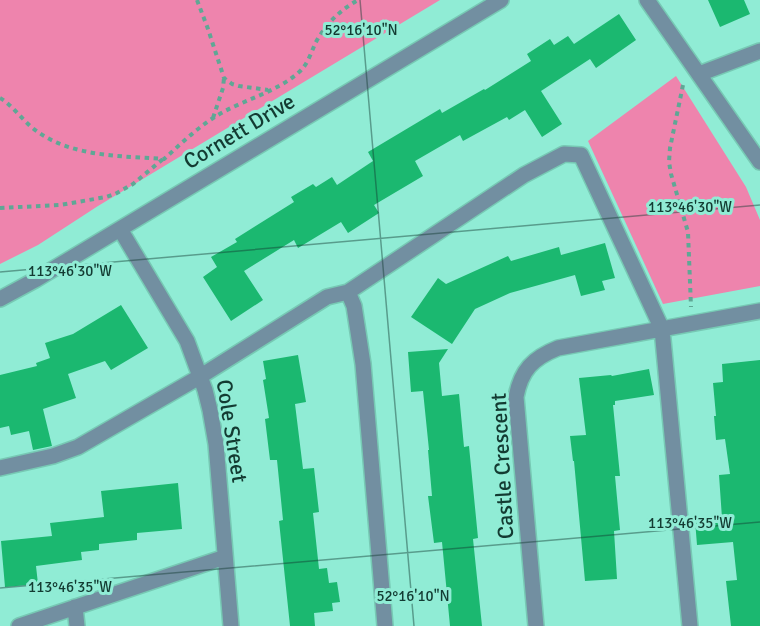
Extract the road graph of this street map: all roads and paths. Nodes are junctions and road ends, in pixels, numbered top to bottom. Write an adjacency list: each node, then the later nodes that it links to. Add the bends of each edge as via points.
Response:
1 (197, 0): 7 (path)
2 (358, 0): 8 (path, via 334,17 301,71)
3 (501, 0): 14 (street, Cornett Drive)
4 (647, 0): 6 (street)
5 (760, 51): 6 (street)
6 (694, 68): 12 (street); 18 (path, via 683,85 669,162 688,232)
7 (224, 78): 8 (path, via 239,86); 10 (path)
8 (269, 90): 10 (path)
9 (0, 98): 11 (path, via 39,134 83,152)
10 (212, 119): 11 (path)
11 (164, 159): 13 (path, via 115,194 60,205)
12 (760, 162)
13 (0, 208)
14 (120, 229): 16 (street, Cornett Drive); 20 (street, Cole Street, via 187,340)
15 (348, 292): 19 (street, via 524,175 564,154 581,155); 20 (street, via 327,297); 27 (street, via 354,306 363,364)
16 (0, 299)
17 (760, 311): 18 (street, Castle Crescent)
18 (693, 323): 19 (street, Castle Crescent)
19 (662, 329): 28 (street, Castle Crescent, via 547,352 529,366 518,384); 29 (street)
20 (201, 376): 21 (street, via 78,447); 22 (street, Cole Street, via 216,444)
21 (0, 468)
22 (225, 557): 23 (street); 26 (street, Cole Street)
23 (75, 607): 24 (street); 25 (street)
24 (19, 626)
25 (77, 626)
26 (231, 626)
27 (385, 626)
28 (536, 626)
29 (690, 626)

